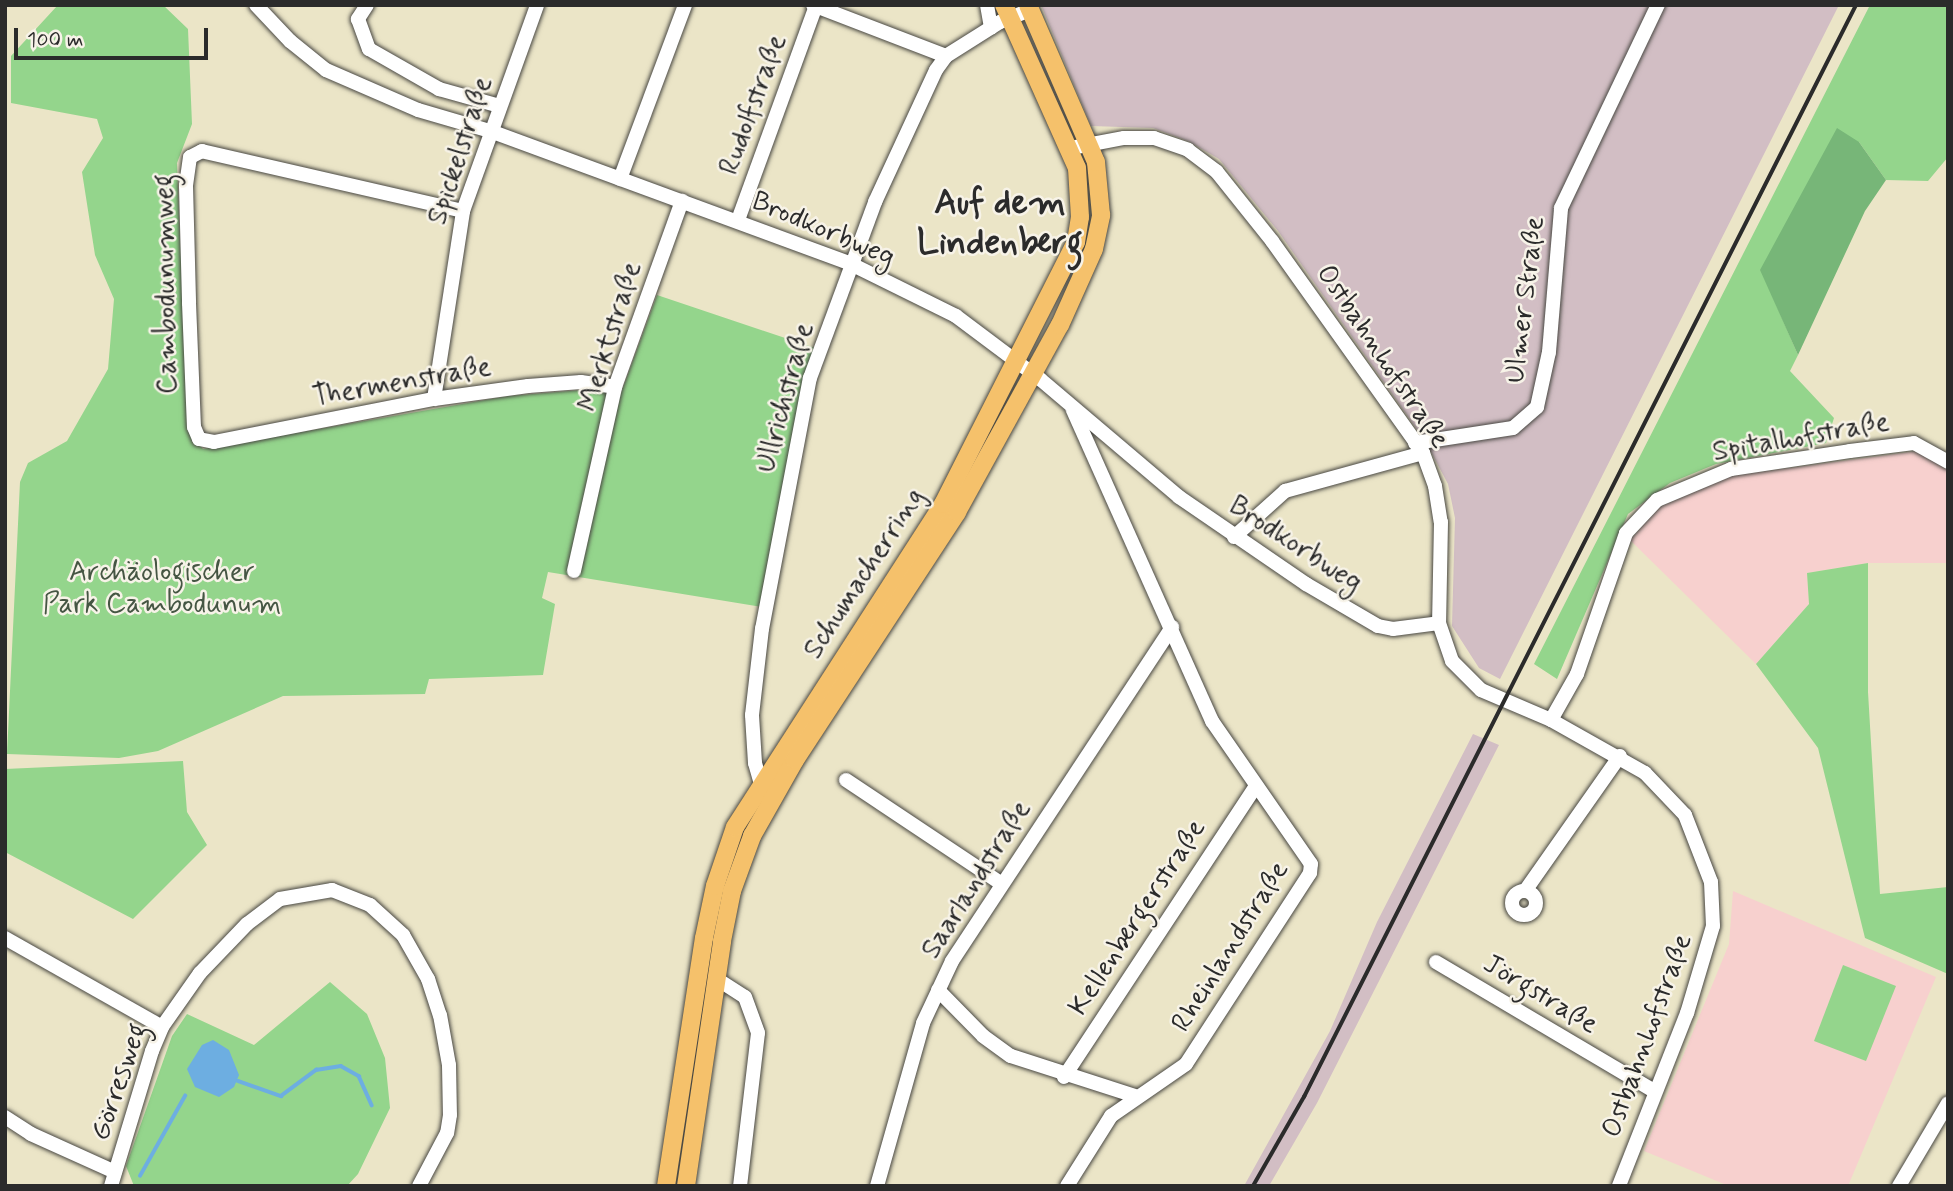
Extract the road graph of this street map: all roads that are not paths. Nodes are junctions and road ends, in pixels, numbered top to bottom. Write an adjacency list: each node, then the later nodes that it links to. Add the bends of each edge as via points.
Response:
1 (367, 5): 12 (street, via 358,19 369,49 439,89)
2 (537, 5): 12 (street, Spickelstraße)
3 (685, 5): 16 (street)
4 (987, 5): 10 (street)
5 (1658, 5): 27 (street, Ulmer Straße, via 1561,208 1549,352 1537,407 1513,428)
6 (257, 6): 13 (street, Brodkorbweg, via 289,41 326,69 418,110)
7 (814, 6): 11 (street); 19 (street, Rudolfstraße)
8 (1028, 8): 9 (street, Ullrichstraße); 14 (main road, Schumacherring)
9 (1006, 12): 10 (street, Ullrichstraße); 15 (main road, Schumacherring)
10 (991, 28): 11 (street, Ullrichstraße)
11 (946, 56): 20 (street, Ullrichstraße, via 930,82)
12 (500, 106): 13 (street, Spickelstraße)
13 (492, 132): 16 (street, Brodkorbweg); 18 (street, Spickelstraße)
14 (1091, 144): 15 (street, Ostbahnhofstraße); 22 (main road, Schumacherring, via 1101,186 1094,249); 27 (street, Ostbahnhofstraße, via 1124,138 1169,141 1217,172 1272,241)
15 (1071, 148): 21 (main road, Schumacherring, via 1080,191 1076,242)
16 (620, 178): 17 (street, Brodkorbweg)
17 (682, 201): 19 (street, Brodkorbweg); 23 (street, Merktstraße)
18 (463, 211): 24 (street, Spickelstraße); 26 (street, Cambodunumweg, via 202,151 190,157 186,186 189,303 194,427)
19 (738, 220): 20 (street, Brodkorbweg)
20 (851, 264): 21 (street, Brodkorbweg, via 956,316); 38 (street, Ullrichstraße, via 810,378 762,629 752,715)
21 (1018, 361): 22 (street, Brodkorbweg); 34 (main road, Schumacherring, via 943,504)
22 (1034, 374): 25 (street, Brodkorbweg); 34 (main road, Schumacherring, via 957,512)
23 (615, 387): 24 (street, Thermenstraße, via 581,382); 30 (street, Merktstraße)
24 (434, 399): 26 (street, Thermenstraße, via 214,442)
25 (1071, 405): 29 (street, Brodkorbweg, via 1179,497); 32 (street, Rheinlandstraße)
26 (199, 439)
27 (1419, 448): 29 (street, Ulmer Straße, via 1285,491); 31 (street, Ostbahnhofstraße, via 1435,486 1441,522)
28 (1948, 462): 33 (street, Spitalhofstraße, via 1914,443 1850,451 1731,469 1657,500 1626,533 1577,674)
29 (1234, 537): 31 (street, Brodkorbweg, via 1378,626)
30 (574, 570)
31 (1439, 624): 33 (street, Ostbahnhofstraße, via 1452,661 1481,690)
32 (1172, 626): 39 (street, Rheinlandstraße, via 1213,721); 40 (street, Saarlandstraße)
33 (1551, 720): 36 (street, Ostbahnhofstraße)
34 (802, 734): 35 (main road, Schumacherring)
35 (787, 756): 38 (main road, Schumacherring); 44 (main road, Schumacherring, via 741,863)
36 (1620, 756): 41 (street); 48 (street, Ostbahnhofstraße, via 1645,773 1685,816 1711,882 1713,926 1687,1013)
37 (846, 780): 40 (street)
38 (761, 783): 54 (main road, Schumacherring, via 736,827 715,886)
39 (1255, 787): 47 (street, Kellenbergerstraße); 49 (street, Rheinlandstraße, via 1311,864 1310,873 1186,1063 1157,1086)
40 (1002, 884): 45 (street, Saarlandstraße)
41 (1525, 891)
42 (5, 939): 46 (street)
43 (1436, 962): 48 (street, Jörgstraße)
44 (718, 979): 55 (main road, Schumacherring); 56 (street, via 746,998 758,1033)
45 (938, 990): 47 (street, via 983,1036 1011,1056); 57 (street, Saarlandstraße, via 923,1023)
46 (162, 1027): 52 (street, Görresweg); 53 (street, Görresweg, via 200,973 247,924 280,899 332,890 370,905 402,935 428,979 449,1065 447,1133)
47 (1064, 1077): 49 (street)
48 (1654, 1091): 59 (street, Ostbahnhofstraße)
49 (1135, 1096): 58 (street, Rheinlandstraße, via 1111,1116)
50 (1948, 1102): 60 (street)
51 (5, 1117): 52 (street)
52 (113, 1179)
53 (419, 1186)
54 (666, 1186)
55 (686, 1186)
56 (740, 1186)
57 (877, 1186)
58 (1067, 1186)
59 (1619, 1186)
60 (1899, 1186)

